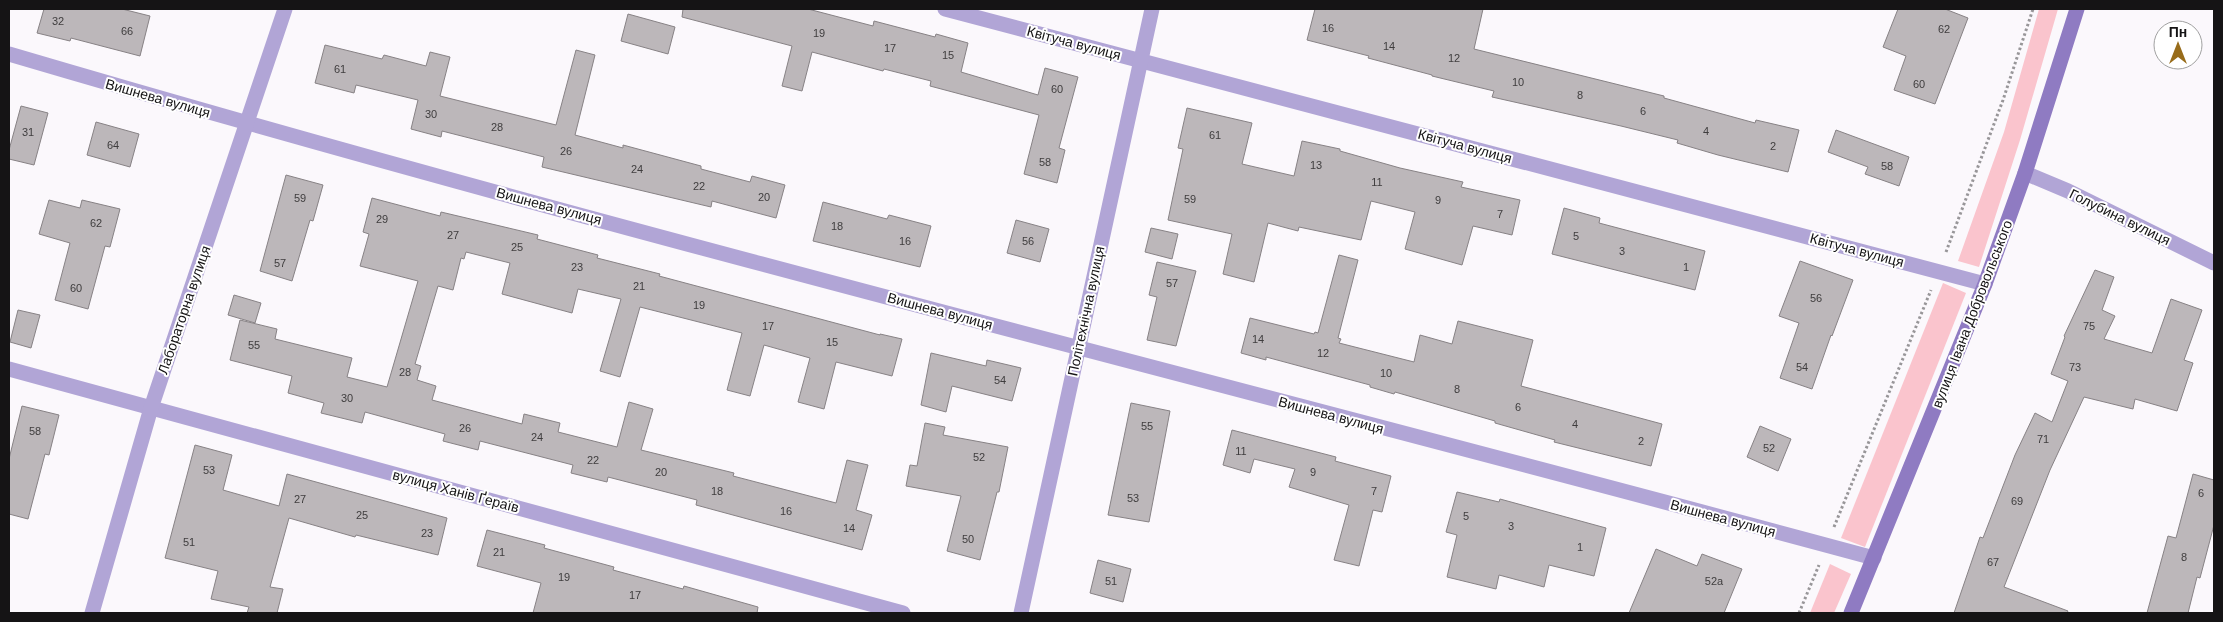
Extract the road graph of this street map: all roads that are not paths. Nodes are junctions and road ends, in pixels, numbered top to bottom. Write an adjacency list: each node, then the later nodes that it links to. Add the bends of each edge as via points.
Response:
1 (285, 9): 7 (street, Лабораторна вулиця)
2 (945, 9): 6 (street, Квітуча вулиця)
3 (1152, 9): 6 (street, Політехнічна вулиця)
4 (2077, 9): 8 (street, вулиця Івана Добровольського)
5 (9, 54): 7 (street, Вишнева вулиця)
6 (1140, 61): 10 (street, Квітуча вулиця); 11 (street, Політехнічна вулиця)
7 (246, 124): 11 (street, Вишнева вулиця); 13 (street, Лабораторна вулиця)
8 (2025, 173): 9 (street, Голубина вулиця); 10 (street, вулиця Івана Добровольського)
9 (2214, 263)
10 (1985, 284): 14 (street, вулиця Івана Добровольського)
11 (1078, 349): 14 (street, Вишнева вулиця); 17 (street, Політехнічна вулиця)
12 (9, 368): 13 (street, вулиця Ханів Ґераїв)
13 (151, 408): 15 (street, Лабораторна вулиця); 16 (street, вулиця Ханів Ґераїв)
14 (1874, 558): 18 (street, вулиця Івана Добровольського)
15 (92, 613)
16 (903, 613)
17 (1021, 613)
18 (1851, 613)

